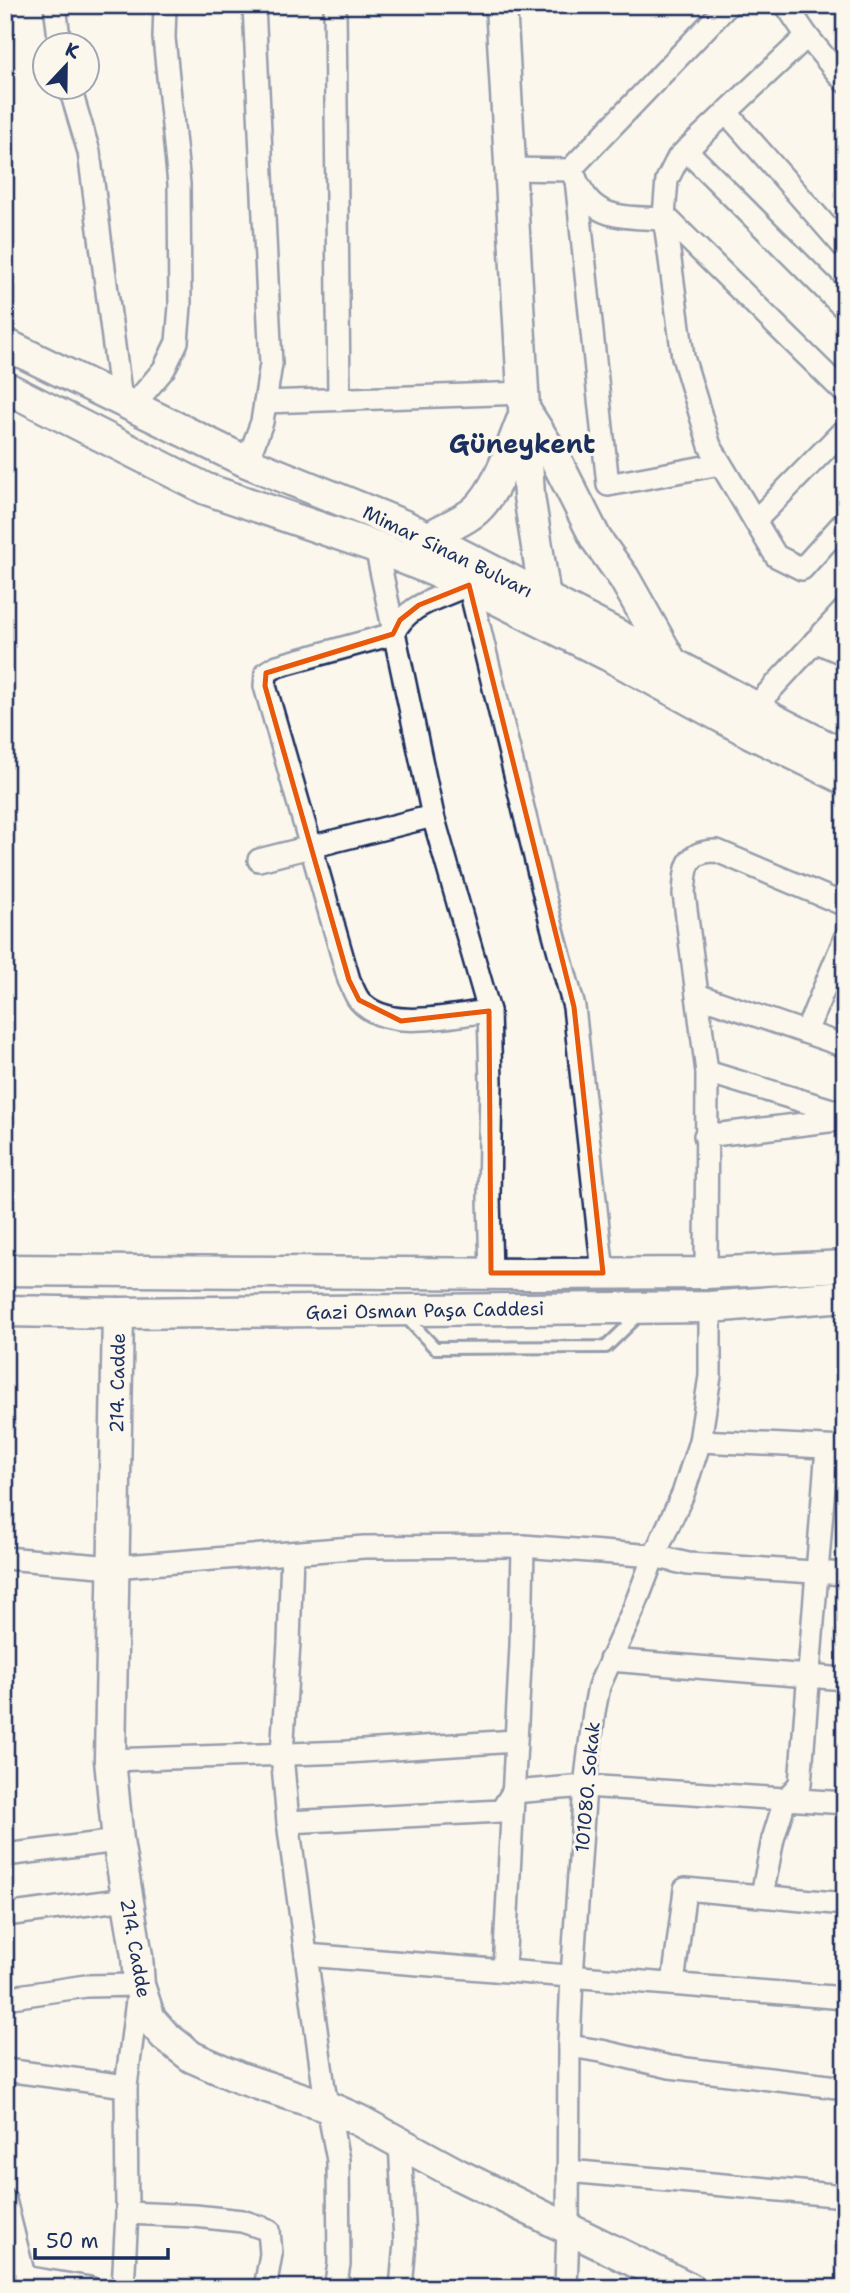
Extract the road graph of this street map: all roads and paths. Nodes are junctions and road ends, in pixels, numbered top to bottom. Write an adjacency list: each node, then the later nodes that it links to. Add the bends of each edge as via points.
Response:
1 (55, 5): 8 (street)
2 (165, 5): 25 (street, via 164,38 179,184 177,342 164,369)
3 (254, 5): 23 (street, via 271,364)
4 (335, 5): 22 (street)
5 (728, 5): 15 (street)
6 (786, 5): 9 (street)
7 (507, 12): 14 (main road)
8 (58, 32)
9 (807, 36): 10 (street); 12 (street)
10 (845, 82)
11 (74, 102): 25 (street, via 89,152)
12 (726, 112): 13 (street); 17 (street)
13 (686, 150): 16 (street, via 667,180); 18 (street)
14 (511, 169): 15 (street); 24 (main road)
15 (573, 174): 16 (street, via 598,208 615,216); 28 (street, via 608,485)
16 (664, 217): 21 (street); 28 (street, via 683,357 710,446)
17 (845, 248)
18 (845, 309)
19 (5, 344): 25 (main road, Mimar Sinan Bulvarı)
20 (5, 387): 32 (main road, Mimar Sinan Bulvarı, via 206,489)
21 (845, 393)
22 (339, 399): 23 (street); 24 (street)
23 (265, 402): 27 (street)
24 (525, 402): 31 (main road, via 492,490 475,511); 35 (main road, via 529,496); 41 (main road, via 596,539)
25 (127, 403): 27 (main road, Mimar Sinan Bulvarı)
26 (845, 429): 30 (street)
27 (247, 462): 31 (main road, Mimar Sinan Bulvarı)
28 (720, 464): 30 (street)
29 (845, 521): 30 (street, via 802,569 776,556)
30 (755, 522)
31 (427, 537): 33 (main road); 34 (main road, Mimar Sinan Bulvarı)
32 (376, 547): 33 (main road, Mimar Sinan Bulvarı); 38 (street)
33 (407, 559): 34 (main road, Mimar Sinan Bulvarı)
34 (481, 578): 35 (main road, Mimar Sinan Bulvarı); 37 (main road, Mimar Sinan Bulvarı); 38 (street, via 419,605 400,620); 60 (street, via 551,923 574,1007)
35 (544, 597): 37 (main road); 41 (main road, Mimar Sinan Bulvarı)
36 (845, 609): 39 (street)
37 (551, 628): 44 (main road, Mimar Sinan Bulvarı)
38 (393, 634): 45 (street); 46 (street, via 276,666 267,673 265,686)
39 (815, 641): 40 (street); 42 (street)
40 (845, 654)
41 (672, 663): 42 (main road, Mimar Sinan Bulvarı)
42 (755, 707): 43 (main road, Mimar Sinan Bulvarı)
43 (845, 756)
44 (845, 779)
45 (433, 816): 46 (street); 51 (street)
46 (311, 847): 47 (street); 51 (street, via 349,980 359,1000 376,1013 401,1021)
47 (259, 860)
48 (845, 905): 50 (street, via 717,851 702,851 692,857 684,894)
49 (845, 938): 52 (street)
50 (697, 995): 52 (street); 54 (street)
51 (489, 1011): 59 (street)
52 (806, 1032): 53 (street)
53 (845, 1046)
54 (707, 1072): 55 (street); 56 (street)
55 (845, 1116): 56 (street)
56 (705, 1136): 61 (street)
57 (845, 1266): 61 (main road, Gazi Osman Paşa Caddesi)
58 (5, 1270): 59 (main road, Gazi Osman Paşa Caddesi)
59 (491, 1273): 60 (main road, Gazi Osman Paşa Caddesi)
60 (603, 1273): 61 (main road, Gazi Osman Paşa Caddesi)
61 (706, 1273)
62 (845, 1296): 64 (main road, Gazi Osman Paşa Caddesi)
63 (647, 1307): 64 (main road, Gazi Osman Paşa Caddesi); 65 (main road, Gazi Osman Paşa Caddesi); 65 (lane, via 606,1347 435,1348)
64 (710, 1307): 68 (street, 101080. Sokak, via 710,1376)
65 (400, 1310): 67 (main road, Gazi Osman Paşa Caddesi)
66 (5, 1311): 67 (main road, Gazi Osman Paşa Caddesi)
67 (118, 1313): 74 (main road, 214. Cadde)
68 (700, 1441): 69 (street); 72 (street, 101080. Sokak, via 683,1494)
69 (836, 1448): 75 (street)
70 (523, 1546): 71 (street, via 364,1547); 72 (street); 80 (street)
71 (292, 1553): 74 (street); 81 (street)
72 (654, 1556): 75 (street, via 688,1564); 77 (street, 101080. Sokak)
73 (5, 1558): 74 (street)
74 (113, 1567): 82 (main road, 214. Cadde)
75 (816, 1572): 76 (street); 78 (street)
76 (845, 1574)
77 (610, 1660): 78 (street); 83 (street, 101080. Sokak, via 599,1686)
78 (808, 1676): 79 (street); 85 (street, via 800,1784)
79 (845, 1679)
80 (515, 1741): 81 (street); 84 (street)
81 (282, 1754): 82 (street); 87 (street)
82 (110, 1760): 88 (main road, 214. Cadde)
83 (584, 1786): 84 (street); 85 (street); 96 (street, 101080. Sokak)
84 (513, 1792): 87 (street, via 501,1811); 95 (street)
85 (785, 1800): 86 (street); 90 (street)
86 (845, 1803)
87 (288, 1822): 94 (street)
88 (118, 1841): 89 (street); 91 (main road, 214. Cadde)
89 (5, 1855)
90 (762, 1895): 92 (street); 97 (street, via 685,1889)
91 (127, 1899): 93 (street); 98 (main road, 214. Cadde)
92 (845, 1904)
93 (5, 1915)
94 (306, 1955): 95 (street); 105 (street)
95 (504, 1970): 96 (street)
96 (572, 1977): 97 (street); 101 (street, 101080. Sokak)
97 (673, 1984): 100 (street)
98 (139, 1985): 99 (street, via 86,1986); 103 (street); 105 (main road, 214. Cadde, via 150,2019 192,2057)
99 (5, 1997)
100 (845, 1998)
101 (569, 2046): 104 (street, via 670,2067); 107 (street, 101080. Sokak)
102 (5, 2070): 103 (street)
103 (126, 2086): 110 (street)
104 (845, 2088)
105 (328, 2107): 106 (main road, 214. Cadde); 116 (street, via 338,2160 340,2264)
106 (400, 2142): 111 (main road, 214. Cadde); 117 (street, via 405,2244)
107 (568, 2171): 108 (street); 111 (street, 101080. Sokak)
108 (845, 2196)
109 (5, 2200): 112 (street)
110 (127, 2213): 114 (street); 115 (street, via 242,2221 269,2230 271,2254)
111 (568, 2229): 118 (street, 101080. Sokak); 119 (main road, 214. Cadde)
112 (26, 2282): 113 (street)
113 (90, 2288)
114 (123, 2288)
115 (265, 2288)
116 (335, 2288)
117 (401, 2288)
118 (566, 2288)
119 (689, 2288)

